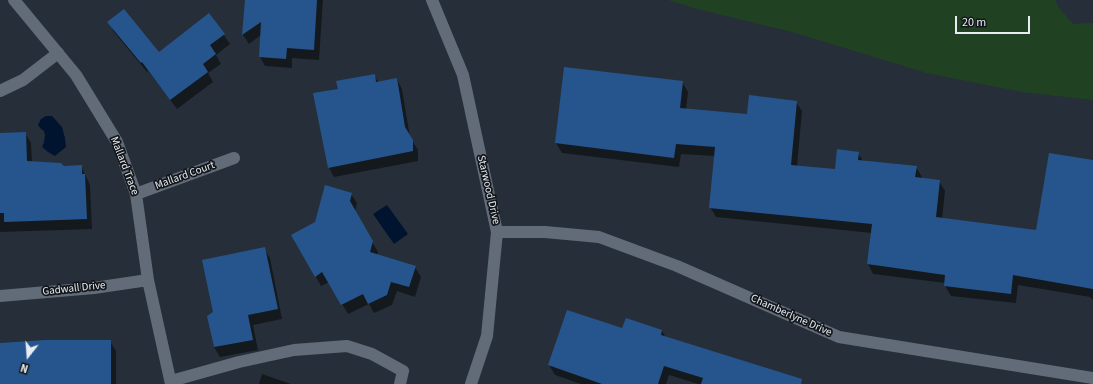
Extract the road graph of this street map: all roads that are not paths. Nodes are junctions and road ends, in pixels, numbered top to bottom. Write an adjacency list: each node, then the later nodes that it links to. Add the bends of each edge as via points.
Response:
1 (14, 0): 3 (street, Mallard Trace)
2 (432, 0): 7 (street, Starwood Drive, via 463,75)
3 (58, 53): 4 (street, via 23,80); 6 (street, Mallard Trace, via 76,75 117,142)
4 (0, 91)
5 (234, 158): 6 (street, Mallard Court)
6 (136, 194): 8 (street, Mallard Trace)
7 (497, 232): 10 (street, Chamberlyne Drive, via 545,232 599,237 677,266 838,337); 13 (street, Starwood Drive, via 487,336)
8 (148, 280): 9 (street, Gadwall Drive, via 94,288); 11 (street, Mallard Trace)
9 (0, 296)
10 (1093, 378)
11 (171, 382): 12 (street, via 239,362 294,350 347,346 372,354 403,371)
12 (400, 384)
13 (471, 384)

